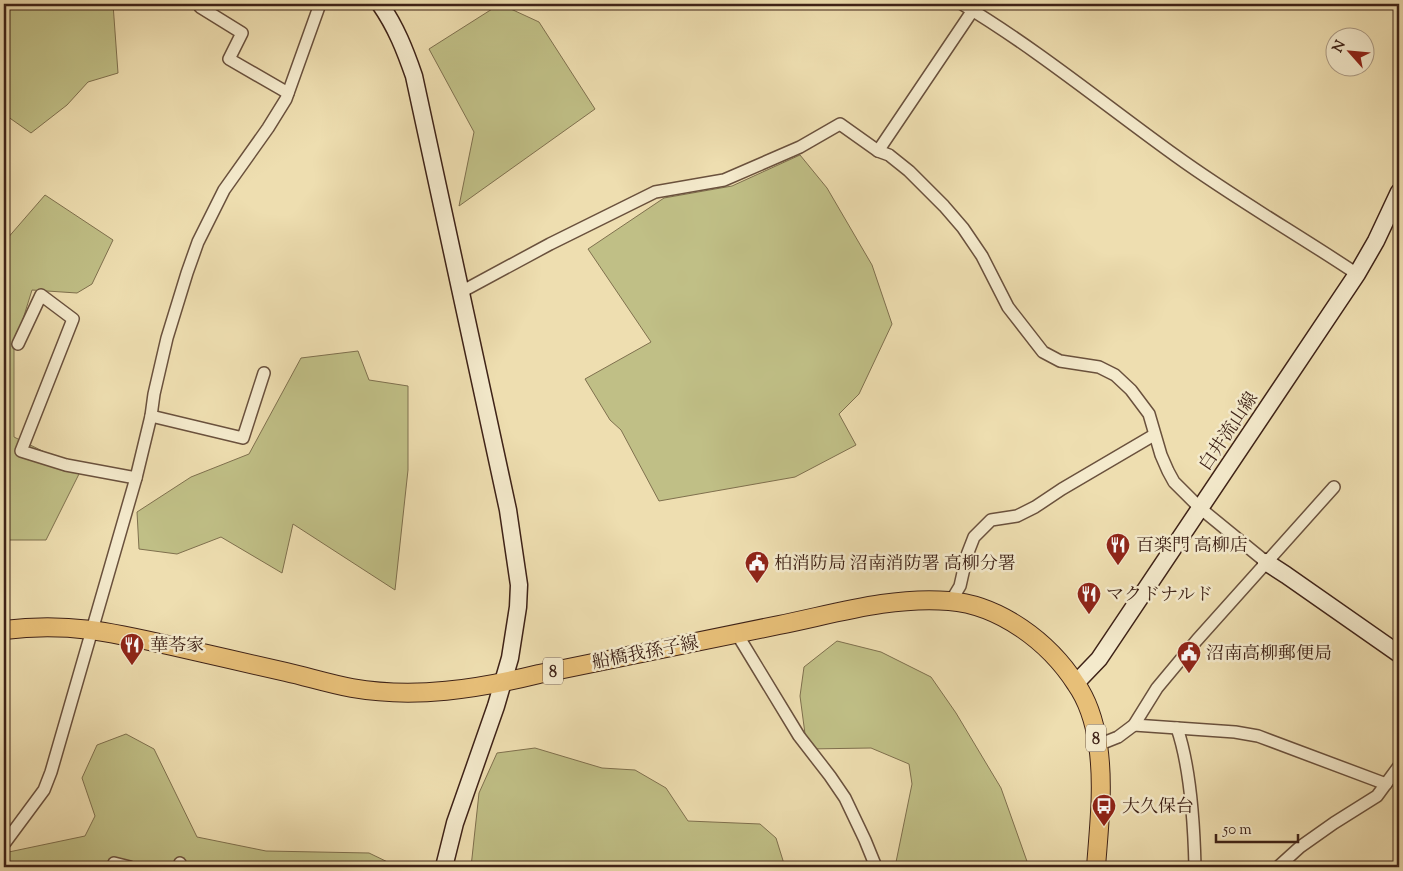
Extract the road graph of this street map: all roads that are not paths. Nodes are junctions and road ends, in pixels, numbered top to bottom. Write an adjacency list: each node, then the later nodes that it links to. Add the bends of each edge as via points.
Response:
1 (202, 4): 6 (street, via 200,7 242,33 229,59)
2 (320, 4): 6 (street)
3 (380, 4): 10 (street, via 391,19 414,76)
4 (962, 4): 5 (street)
5 (973, 10): 7 (street); 9 (street, via 1221,188)
6 (288, 93): 13 (street, via 268,128 224,190 198,242 167,338)
7 (878, 151): 10 (street, via 840,124 724,180 655,192); 14 (street, via 889,155 909,171 957,221 982,256 1008,307 1043,352 1060,361 1099,367 1115,376 1131,390 1149,414)
8 (1399, 192): 9 (street, 白井流山線)
9 (1357, 274): 17 (street, 白井流山線)
10 (461, 292): 24 (street, via 508,510 519,585 510,658)
11 (18, 344): 15 (street, via 41,295 73,318 21,451 66,465)
12 (264, 373): 13 (street, via 243,438)
13 (151, 416): 15 (street)
14 (1154, 435): 17 (street, via 1174,482); 19 (street, via 1035,507 1017,516 991,520 974,537 960,586)
15 (136, 478): 20 (street)
16 (1334, 487): 18 (street)
17 (1200, 508): 18 (street); 25 (street, 白井流山線, via 1099,658)
18 (1266, 562): 23 (street); 26 (street, via 1157,688)
19 (951, 601): 22 (main road, 船橋我孫子線 / 8, via 894,603); 25 (main road, 船橋我孫子線 / 8, via 979,608 1015,624 1036,639)
20 (91, 629): 21 (main road, 船橋我孫子線 / 8, via 28,627); 24 (main road, 船橋我孫子線 / 8, via 353,688 423,693); 31 (street, via 44,790)
21 (4, 630)
22 (737, 634): 24 (main road, 船橋我孫子線 / 8); 35 (street, via 799,736 845,798)
23 (1399, 654)
24 (503, 683): 34 (street, via 455,823)
25 (1076, 683): 28 (main road, 船橋我孫子線 / 8, via 1089,710)
26 (1134, 725): 27 (street); 28 (street, via 1118,737)
27 (1178, 728): 30 (street, via 1258,736); 37 (street, via 1191,800)
28 (1098, 745): 36 (main road, 船橋我孫子線 / 8, via 1101,798)
29 (1399, 766): 30 (street)
30 (1386, 784): 38 (street, via 1377,796 1300,847)
31 (4, 844)
32 (113, 867): 33 (street, via 114,863)
33 (130, 867)
34 (444, 867)
35 (876, 867)
36 (1096, 867)
37 (1195, 867)
38 (1278, 867)

